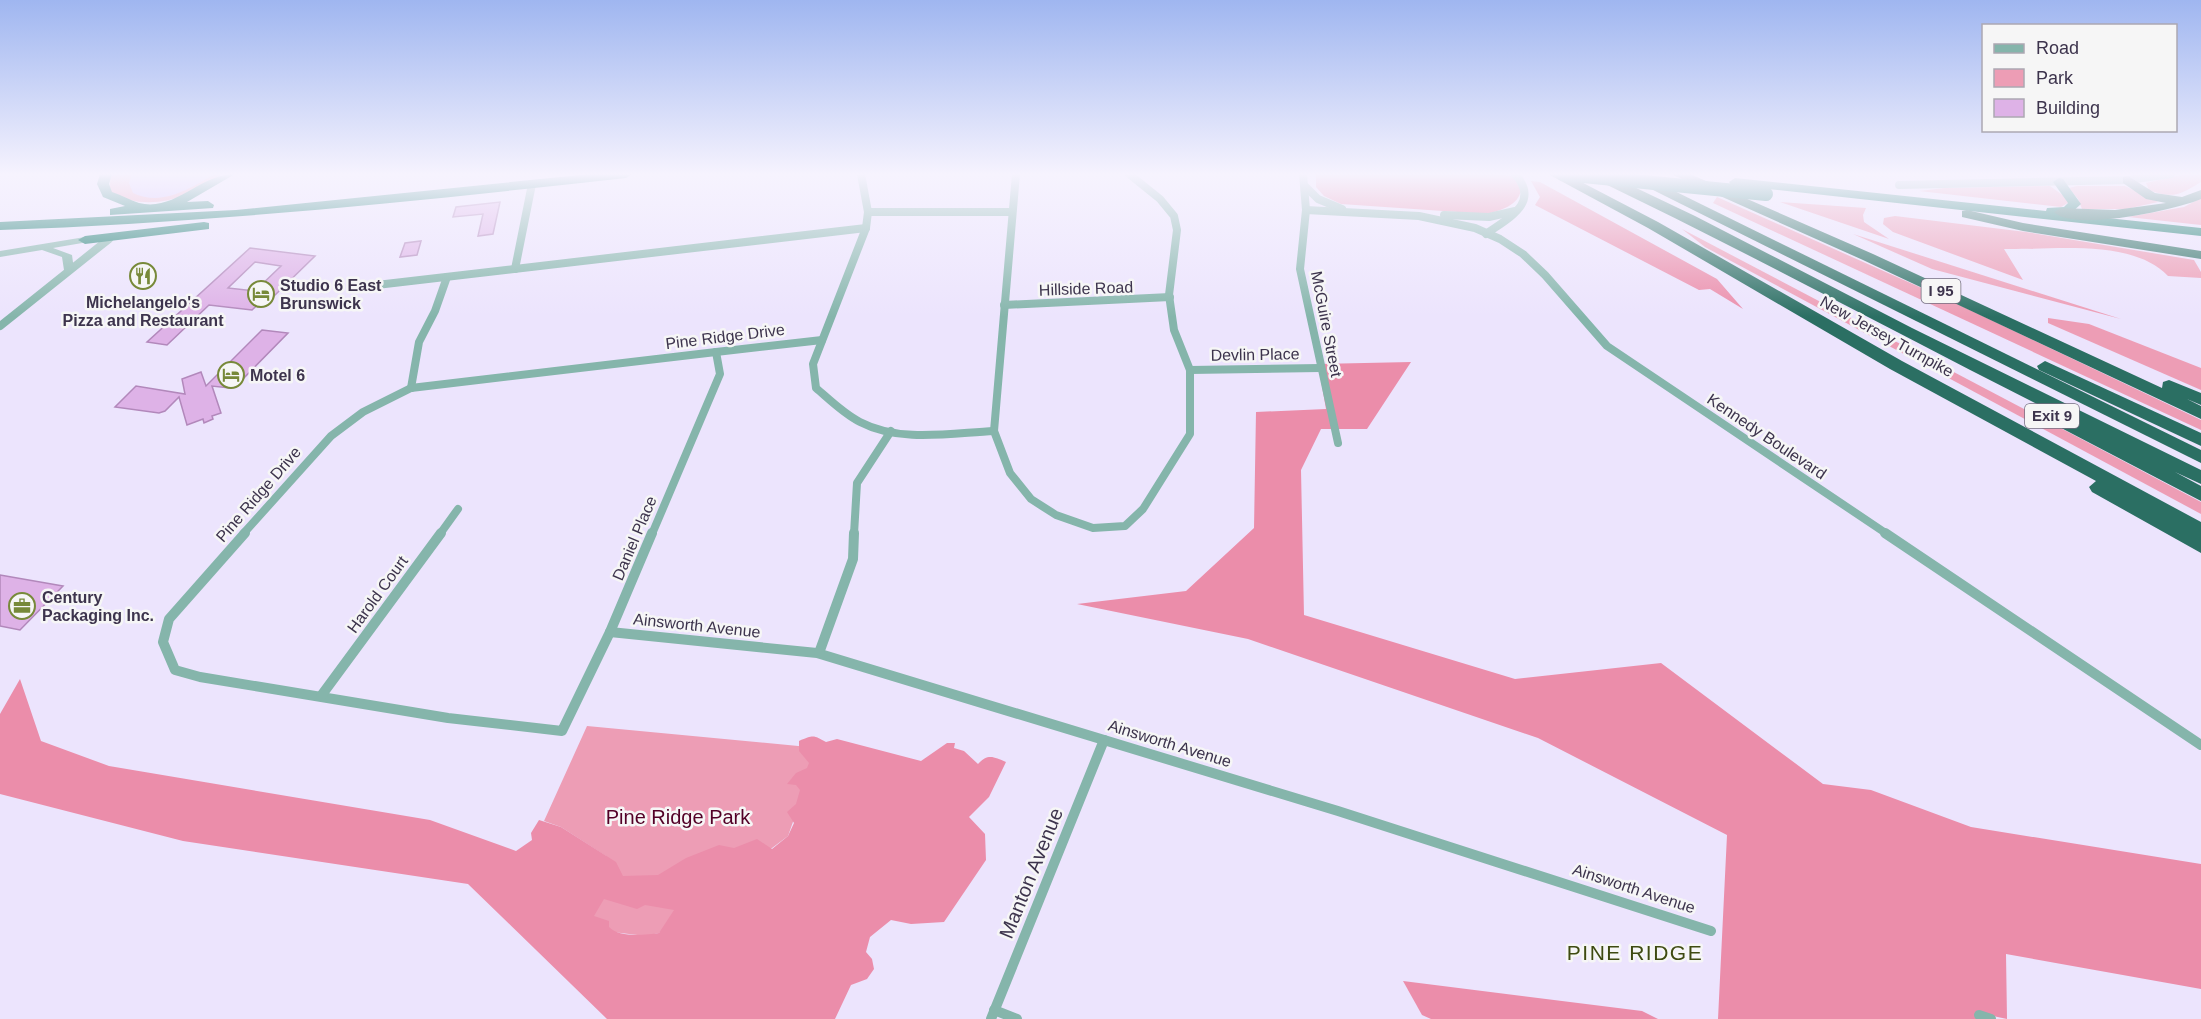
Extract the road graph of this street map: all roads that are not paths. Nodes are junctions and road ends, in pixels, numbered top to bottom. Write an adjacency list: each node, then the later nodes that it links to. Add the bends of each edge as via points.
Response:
1 (58, 222): 20 (highway)
2 (128, 222): 25 (highway)
3 (138, 222): 24 (highway, via 129,232)
4 (242, 222): 24 (highway)
5 (524, 222): 31 (street)
6 (867, 222): 21 (street)
7 (1011, 222): 36 (street)
8 (1175, 222): 35 (street)
9 (1305, 222): 42 (street, McGuire Street, via 1300,269)
10 (1449, 222): 23 (street, Kennedy Boulevard)
11 (1502, 222): 23 (street)
12 (1646, 222): 41 (highway, New Jersey Turnpike)
13 (1694, 222): 38 (highway, New Jersey Turnpike)
14 (1728, 222): 30 (highway, New Jersey Turnpike / I 95)
15 (1787, 222): 46 (highway, I 95)
16 (1791, 222): 45 (highway, via 1889,260)
17 (2000, 222): 29 (highway)
18 (2030, 222): 26 (highway)
19 (2110, 222): 22 (highway)
20 (0, 226)
21 (866, 228): 31 (street); 39 (street)
22 (2201, 232)
23 (1486, 234): 62 (street, Kennedy Boulevard, via 1539,268 1607,346)
24 (109, 239): 25 (highway); 32 (street)
25 (85, 240): 27 (street)
26 (2201, 242)
27 (42, 248): 28 (street); 32 (street, via 67,255)
28 (0, 254)
29 (2201, 255)
30 (1814, 263): 49 (highway, via 1867,282); 51 (highway, New Jersey Turnpike / I 95)
31 (515, 269): 33 (street)
32 (69, 270): 37 (street)
33 (447, 277): 34 (street); 44 (street, via 419,342)
34 (368, 286)
35 (1170, 297): 36 (street, Hillside Road); 43 (street, via 1174,330)
36 (1004, 304): 48 (street)
37 (0, 326)
38 (1906, 332): 52 (highway, New Jersey Turnpike); 53 (highway, Exit 9, via 2075,429)
39 (822, 340): 40 (street, Pine Ridge Drive); 47 (street, via 813,364 816,388 841,410 868,426)
40 (716, 352): 44 (street, Pine Ridge Drive); 57 (street, Daniel Place, via 720,374)
41 (1896, 365): 55 (highway, New Jersey Turnpike); 56 (highway)
42 (1320, 368): 43 (street, Devlin Place); 50 (street, McGuire Street)
43 (1190, 370): 48 (street, via 1190,434 1143,509 1125,526 1093,528 1056,515 1031,499 1010,473)
44 (411, 388): 59 (street, Pine Ridge Drive, via 348,421 321,445 169,619 163,642 175,670)
45 (2201, 399)
46 (2201, 413)
47 (891, 431): 48 (street); 58 (street, via 857,483 853,559)
48 (994, 431)
49 (2201, 440)
50 (1338, 443)
51 (2201, 457)
52 (2201, 478)
53 (2201, 494)
54 (458, 509): 59 (street, Harold Court)
55 (2201, 530)
56 (2201, 546)
57 (610, 632): 58 (street, Ainsworth Avenue); 60 (street, Daniel Place)
58 (819, 653): 61 (street, Ainsworth Avenue)
59 (321, 696): 60 (street, Pine Ridge Drive, via 448,718)
60 (562, 731)
61 (1104, 740): 63 (street, Ainsworth Avenue); 64 (street, Manton Avenue)
62 (2201, 745)
63 (1711, 931)
64 (993, 1015): 65 (street)
65 (1017, 1019)

